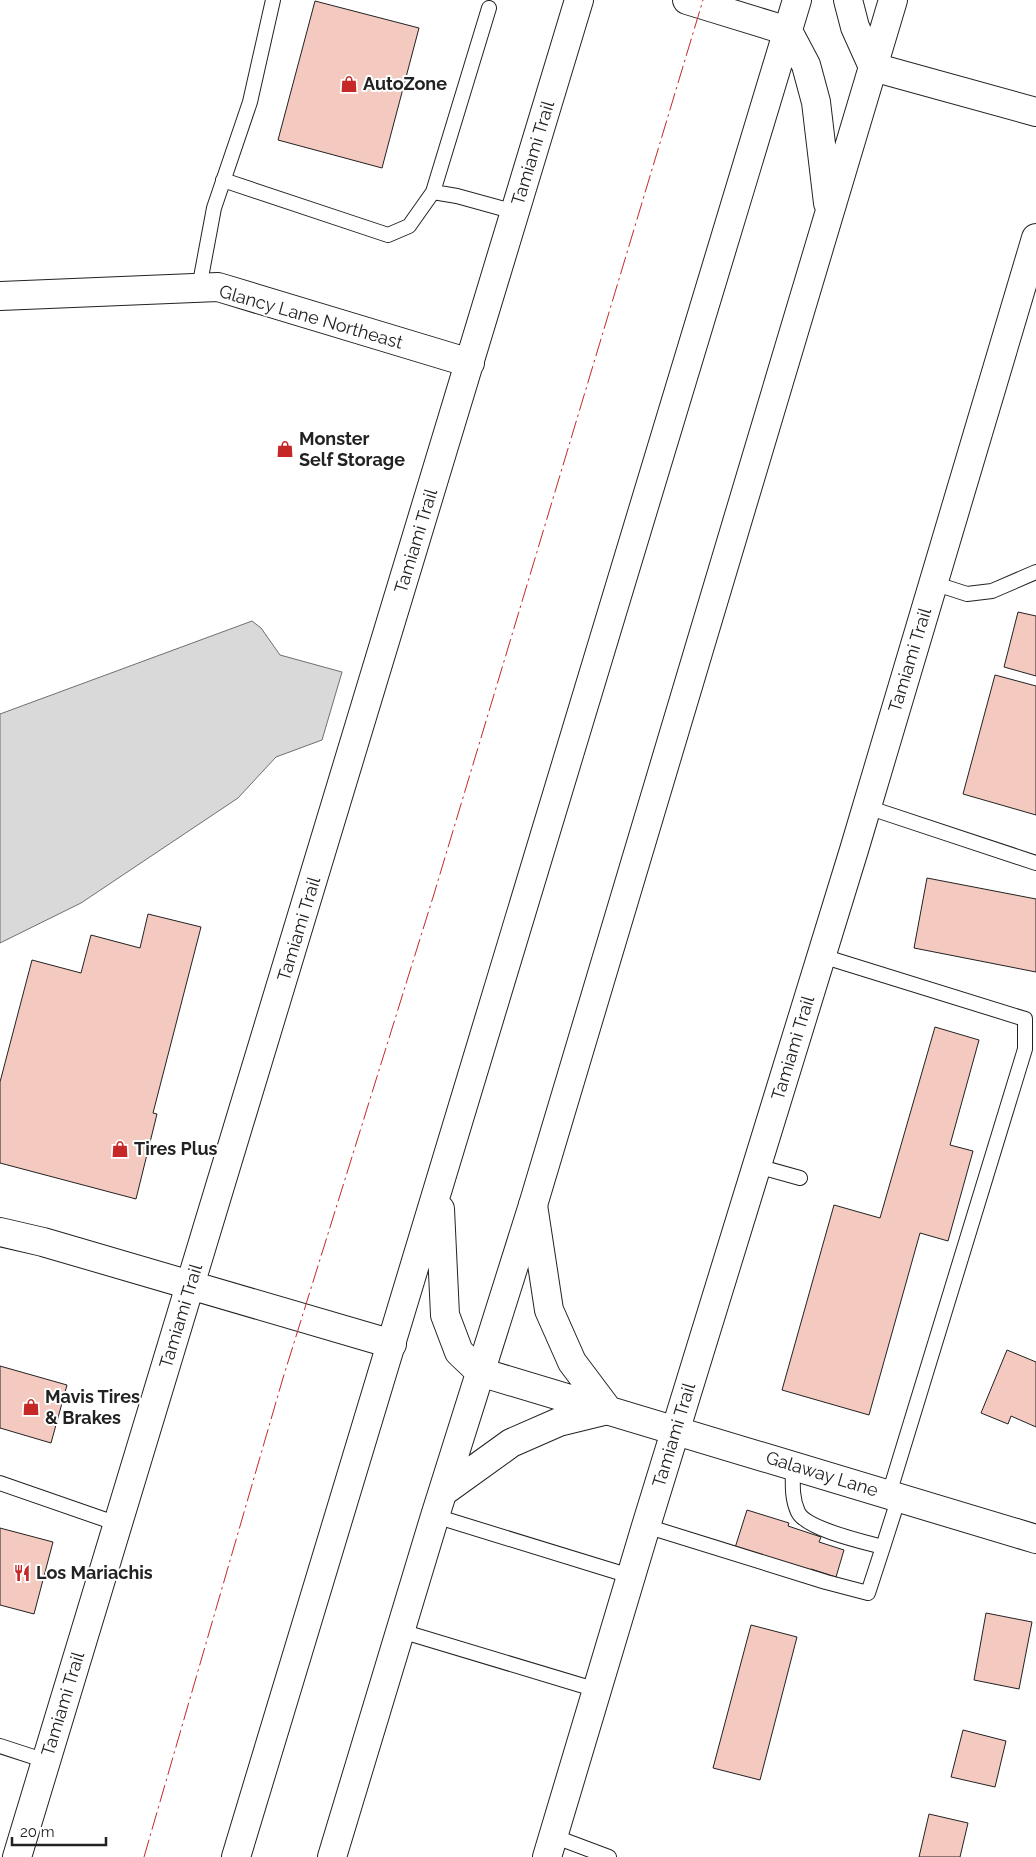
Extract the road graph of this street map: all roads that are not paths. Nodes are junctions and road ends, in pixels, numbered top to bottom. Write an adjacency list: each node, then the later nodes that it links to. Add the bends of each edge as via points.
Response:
1 (273, 0): 11 (lane, via 250,102)
2 (579, 0): 13 (street, Tamiami Trail)
3 (687, 0): 8 (street)
4 (797, 0): 8 (street)
5 (848, 0): 9 (street)
6 (893, 0): 9 (street)
7 (488, 8): 12 (lane)
8 (788, 31): 14 (street, via 806,65 816,102); 26 (street)
9 (873, 67): 10 (street); 14 (street)
10 (1036, 112)
11 (223, 180): 12 (lane, via 388,235 409,226); 16 (lane, via 214,208)
12 (433, 192): 13 (lane)
13 (515, 212): 18 (street, Tamiami Trail)
14 (829, 215): 27 (street)
15 (1036, 238): 20 (street, Tamiami Trail)
16 (199, 288): 17 (street, Glancy Lane Northeast); 18 (street, Glancy Lane Northeast, via 218,287)
17 (0, 296)
18 (470, 363): 29 (street, Tamiami Trail)
19 (1036, 572): 20 (lane, via 992,591 967,594)
20 (933, 583): 21 (street, Tamiami Trail)
21 (867, 807): 22 (lane); 23 (street, Tamiami Trail)
22 (1036, 863)
23 (822, 956): 24 (street, Tamiami Trail); 36 (lane, via 1025,1019 1026,1048)
24 (756, 1166): 25 (lane); 33 (street, Tamiami Trail)
25 (800, 1178)
26 (439, 1187): 30 (street); 31 (street, via 445,1315 460,1352)
27 (533, 1205): 31 (street); 32 (street, via 549,1310 572,1362)
28 (0, 1232): 29 (street)
29 (190, 1286): 30 (street); 38 (street, Tamiami Trail)
30 (392, 1344): 49 (street)
31 (480, 1372): 32 (street, Galaway Lane); 37 (street)
32 (608, 1410): 33 (street, Galaway Lane); 37 (street, via 558,1422 511,1443)
33 (676, 1430): 34 (street, Galaway Lane); 39 (street, Tamiami Trail)
34 (793, 1465): 36 (street, Galaway Lane); 41 (lane, via 793,1498 799,1514 820,1529)
35 (0, 1482): 38 (lane)
36 (894, 1496): 40 (street, Galaway Lane); 41 (lane)
37 (439, 1504): 42 (lane); 43 (street)
38 (118, 1524): 46 (street, Tamiami Trail)
39 (646, 1526): 41 (lane, via 868,1593); 42 (street, Tamiami Trail)
40 (1036, 1539)
41 (883, 1547)
42 (630, 1576): 44 (street, Tamiami Trail)
43 (401, 1631): 44 (lane); 50 (street)
44 (597, 1690): 47 (street, Tamiami Trail)
45 (0, 1746): 46 (lane)
46 (46, 1761): 48 (street, Tamiami Trail)
47 (550, 1846): 51 (lane)
48 (17, 1857)
49 (236, 1857)
50 (332, 1857)
51 (609, 1857)

